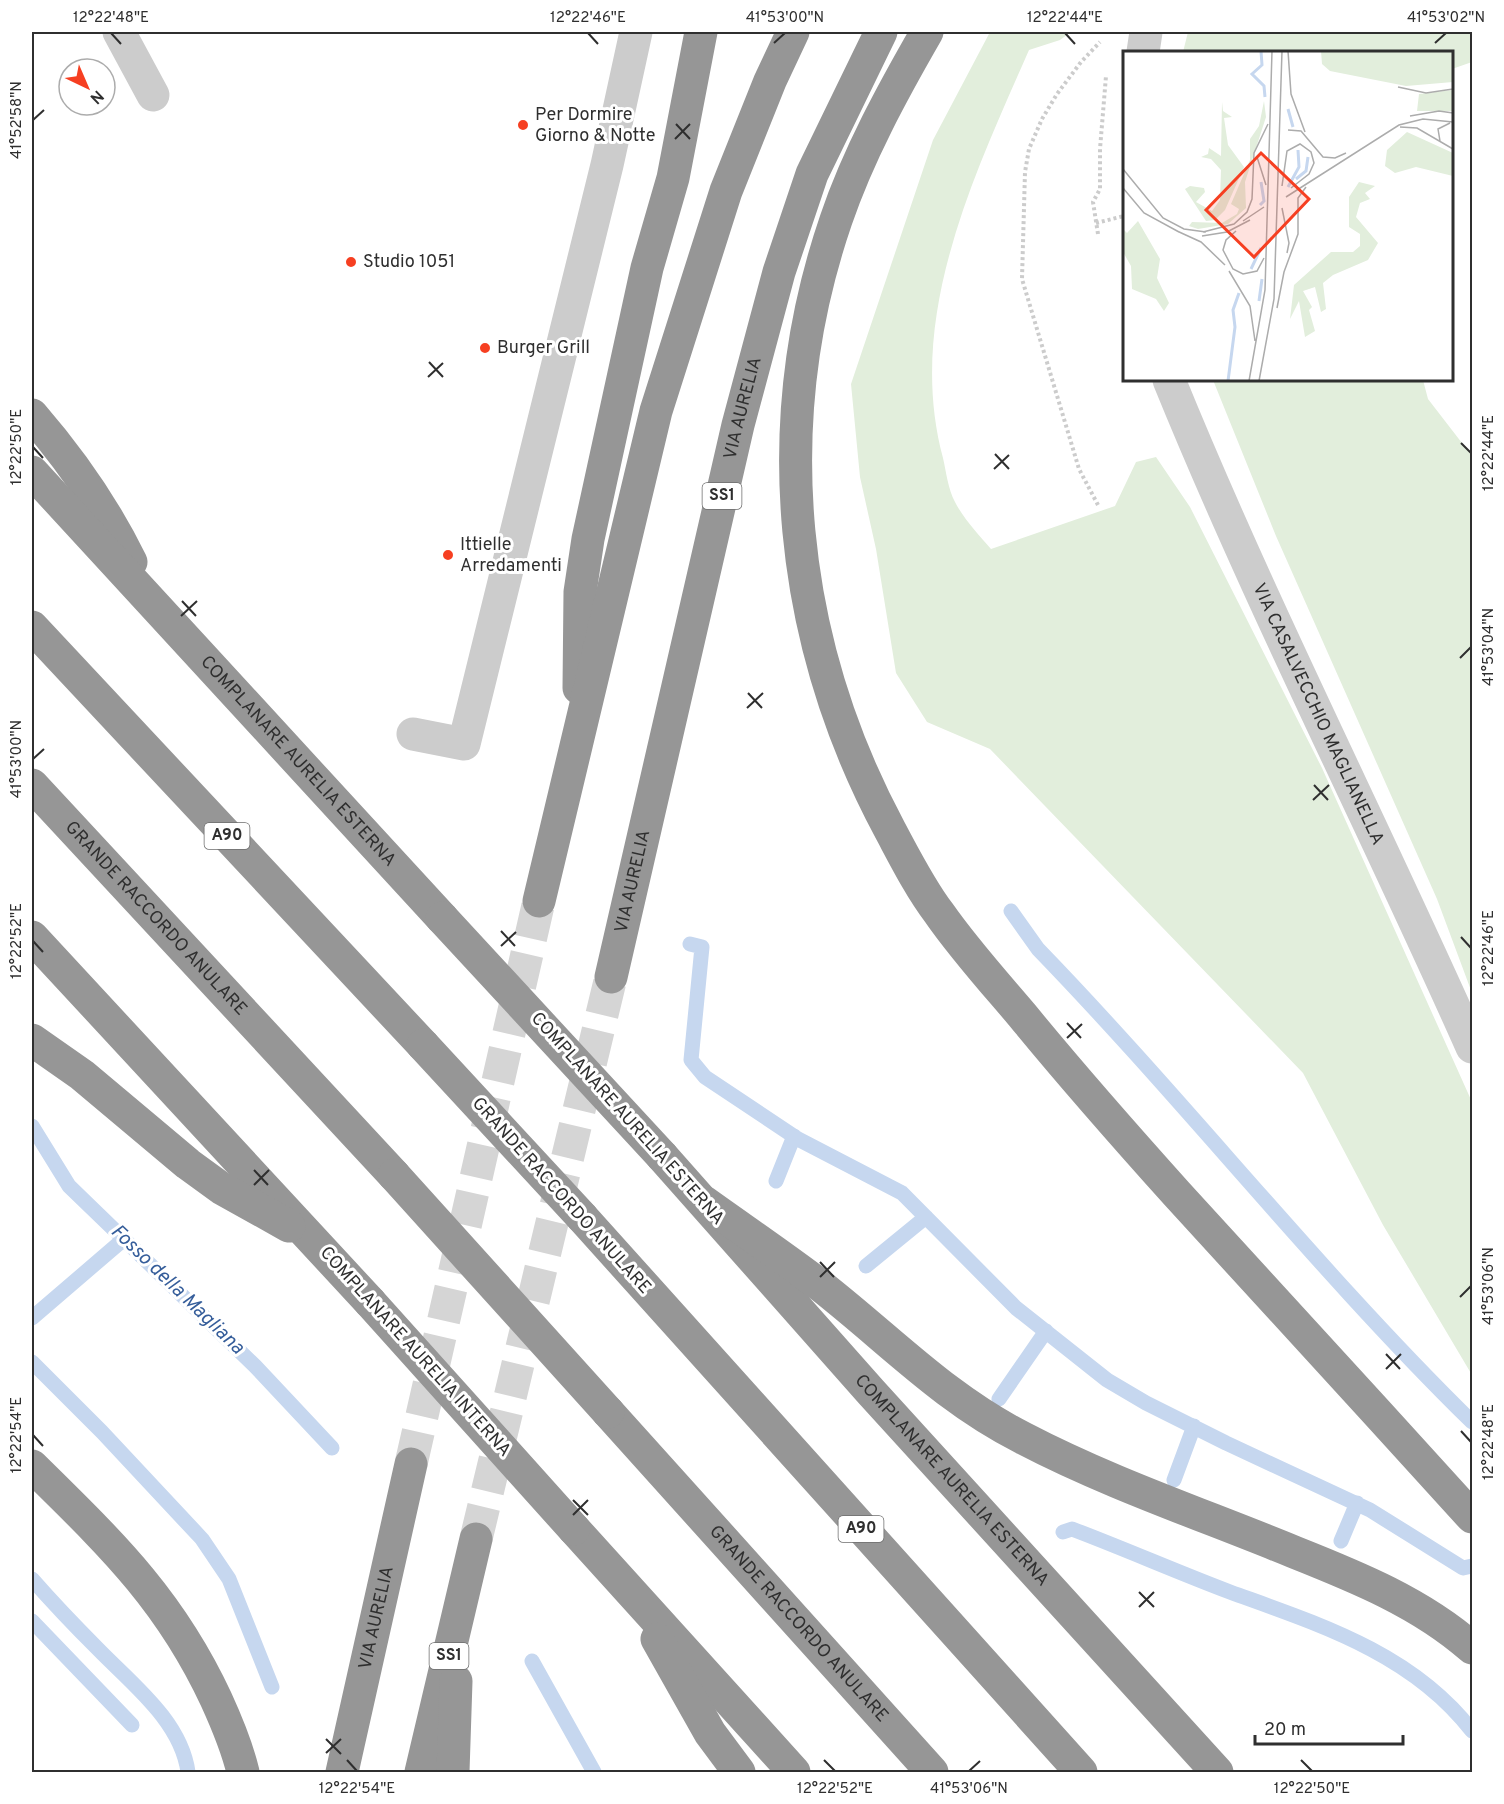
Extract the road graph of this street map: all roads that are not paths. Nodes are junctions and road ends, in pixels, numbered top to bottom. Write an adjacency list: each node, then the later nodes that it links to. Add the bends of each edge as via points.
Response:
1 (119, 32): 9 (street)
2 (636, 32): 16 (street, via 607,165 464,744)
3 (701, 32): 15 (highway, via 673,178 647,268 588,539 578,640)
4 (794, 32): 15 (highway, via 726,191 656,411)
5 (881, 32): 20 (highway, VIA AURELIA / SS1, via 812,174 779,272 738,425)
6 (927, 32): 27 (highway, via 873,134 836,219 813,305 799,391 794,466 799,543 809,615 837,711 870,793 938,912 1107,1118)
7 (1146, 32): 8 (street)
8 (1143, 51)
9 (153, 95)
10 (1169, 381): 22 (street, VIA CASALVECCHIO MAGLIANELLA, via 1206,470)
11 (32, 415): 13 (highway, via 98,503)
12 (32, 472): 13 (highway, COMPLANARE AURELIA ESTERNA)
13 (151, 601): 23 (highway, COMPLANARE AURELIA ESTERNA, bridge)
14 (32, 627): 39 (highway, GRANDE RACCORDO ANULARE / A90, bridge, via 423,1045)
15 (581, 732): 18 (highway)
16 (412, 734)
17 (32, 785): 38 (highway, GRANDE RACCORDO ANULARE, bridge, via 394,1175)
18 (539, 901)
19 (32, 937): 24 (highway, COMPLANARE AURELIA INTERNA)
20 (610, 977)
21 (32, 1040): 24 (highway, via 204,1176)
22 (1473, 1047)
23 (704, 1202): 31 (highway, via 821,1286 928,1377 995,1423 1106,1476 1374,1584); 40 (highway, COMPLANARE AURELIA ESTERNA)
24 (314, 1240): 29 (highway, COMPLANARE AURELIA INTERNA, bridge)
25 (411, 1464): 33 (highway, VIA AURELIA)
26 (32, 1466): 32 (highway, via 112,1545 168,1612 209,1684 230,1730)
27 (1473, 1517)
28 (476, 1539): 30 (highway, SS1)
29 (633, 1595): 36 (highway, via 705,1724); 37 (highway, COMPLANARE AURELIA INTERNA)
30 (454, 1634): 34 (highway, SS1); 35 (highway, via 457,1695)
31 (1473, 1648)
32 (243, 1773)
33 (342, 1773)
34 (421, 1773)
35 (453, 1773)
36 (740, 1773)
37 (794, 1773)
38 (932, 1773)
39 (1081, 1773)
40 (1217, 1773)

